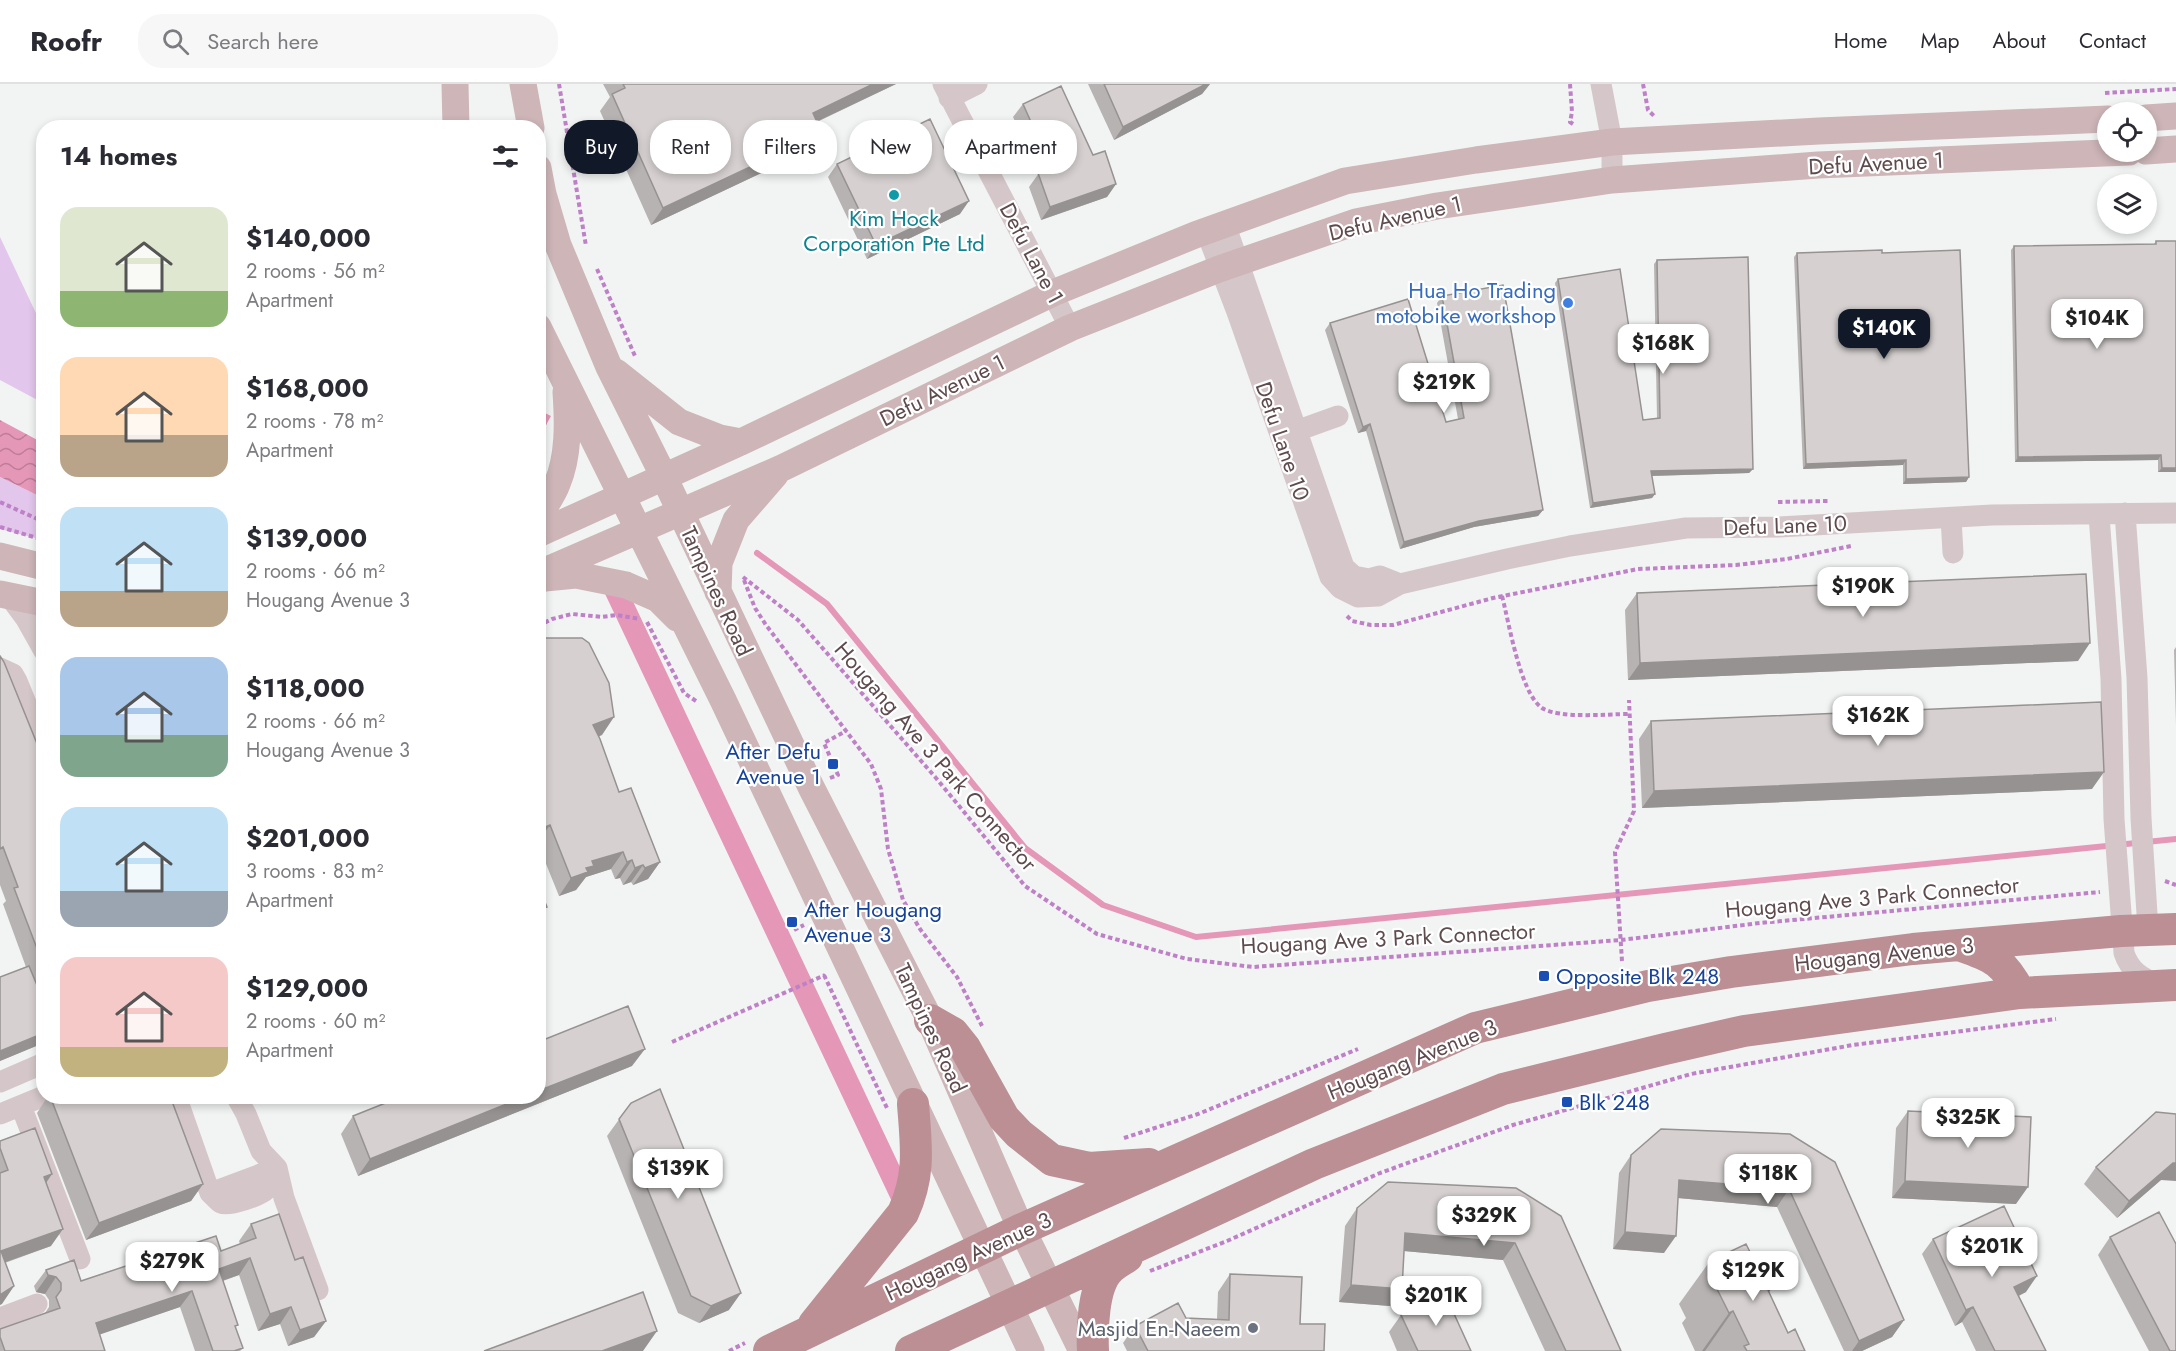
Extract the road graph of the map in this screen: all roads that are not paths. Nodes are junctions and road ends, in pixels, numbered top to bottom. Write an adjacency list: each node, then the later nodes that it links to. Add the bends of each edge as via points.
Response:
1 (455, 84): 9 (main road)
2 (523, 84): 10 (main road)
3 (977, 84): 5 (street)
4 (1601, 84): 11 (street)
5 (946, 91): 19 (street, Defu Lane 1)
6 (2176, 116): 7 (main road)
7 (2157, 117)
8 (2097, 119): 11 (main road, Defu Avenue 1)
9 (456, 120)
10 (530, 120)
11 (1612, 142): 15 (street); 17 (main road, Defu Avenue 1, via 1345,181)
12 (2176, 150): 13 (main road)
13 (2157, 151)
14 (2097, 153): 15 (main road, Defu Avenue 1, via 1818,165)
15 (1612, 180): 18 (main road, Defu Avenue 1, via 1356,222)
16 (546, 204): 22 (main road, Tampines Road, via 558,245)
17 (1215, 227): 18 (street, Defu Lane 10); 19 (main road, Defu Avenue 1)
18 (1229, 265): 20 (main road, Defu Avenue 1); 25 (street, Defu Lane 10)
19 (1053, 293): 20 (street, Defu Lane 1); 26 (main road, Defu Avenue 1)
20 (1070, 327): 27 (main road, Defu Avenue 1)
21 (546, 342): 23 (main road, Tampines Road)
22 (609, 367): 26 (main road, via 679,422); 28 (main road, Tampines Road)
23 (565, 378): 29 (main road, Tampines Road); 30 (main road, via 565,454 558,484)
24 (1338, 416): 25 (street)
25 (1290, 433): 43 (street, Defu Lane 10, via 1344,567 1354,576 1380,576); 43 (street, Defu Lane 10, via 1330,577 1340,588 1358,597 1378,596)
26 (741, 442): 28 (main road, Defu Avenue 1)
27 (782, 468): 31 (main road, Defu Avenue 1); 44 (main road, via 736,520 719,563)
28 (664, 477): 29 (main road); 31 (main road, Tampines Road)
29 (622, 496): 36 (main road); 37 (main road, Tampines Road)
30 (546, 504)
31 (680, 512): 37 (main road, Tampines Road); 44 (main road, Tampines Road)
32 (2125, 513): 33 (street, Defu Lane 10); 34 (street, Defu Lane 10); 51 (street, via 2138,678 2140,818)
33 (2176, 513)
34 (2098, 515): 35 (street, Defu Lane 10); 51 (street, via 2111,679 2117,870)
35 (1951, 518): 38 (street); 43 (street, Defu Lane 10, via 1686,528 1570,546)
36 (546, 530)
37 (639, 530): 41 (main road); 47 (main road, Tampines Road)
38 (1953, 553)
39 (0, 556): 40 (main road)
40 (36, 565)
41 (546, 571)
42 (546, 578): 47 (main road, via 576,575 626,585 658,599)
43 (1400, 584)
44 (718, 592): 55 (main road, Tampines Road, via 811,787)
45 (5, 595): 46 (main road); 48 (street)
46 (36, 601)
47 (688, 630): 62 (main road, Tampines Road, via 723,700)
48 (36, 637)
49 (0, 668): 50 (street, via 13,674)
50 (36, 727)
51 (2148, 930): 52 (highway, Hougang Avenue 3); 53 (street, via 2124,952 2128,965 2139,976)
52 (1958, 945): 54 (highway, via 2002,964); 64 (highway, Hougang Avenue 3, via 1636,988 1475,1028)
53 (2167, 986): 54 (highway)
54 (2020, 993): 67 (highway, via 1744,1031 1503,1089 1314,1164)
55 (930, 1020): 64 (highway, via 953,1033 1004,1118 1052,1160 1089,1168); 66 (main road, Tampines Road)
56 (36, 1067): 57 (street)
57 (0, 1082)
58 (36, 1099): 61 (street)
59 (179, 1104): 65 (street, via 210,1193)
60 (245, 1104): 65 (street, via 259,1147)
61 (21, 1106): 63 (street); 69 (street)
62 (900, 1107): 68 (main road, Tampines Road); 75 (highway, via 916,1167 912,1192 903,1213)
63 (0, 1114)
64 (1171, 1163): 66 (highway, Hougang Avenue 3)
65 (273, 1170): 71 (street)
66 (1022, 1229): 68 (highway, Hougang Avenue 3); 70 (main road, Tampines Road)
67 (1150, 1240): 70 (highway); 80 (highway, via 1108,1271 1099,1286)
68 (981, 1248): 73 (main road, Tampines Road); 75 (highway, Hougang Avenue 3)
69 (80, 1259)
70 (1051, 1286): 73 (highway); 79 (main road, Tampines Road)
71 (318, 1290)
72 (37, 1304): 74 (street)
73 (1009, 1305): 77 (highway); 78 (main road, Tampines Road)
74 (0, 1318)
75 (808, 1332): 76 (highway, Hougang Avenue 3)
76 (759, 1346)
77 (911, 1351)
78 (1031, 1351)
79 (1082, 1351)
80 (1093, 1351)

